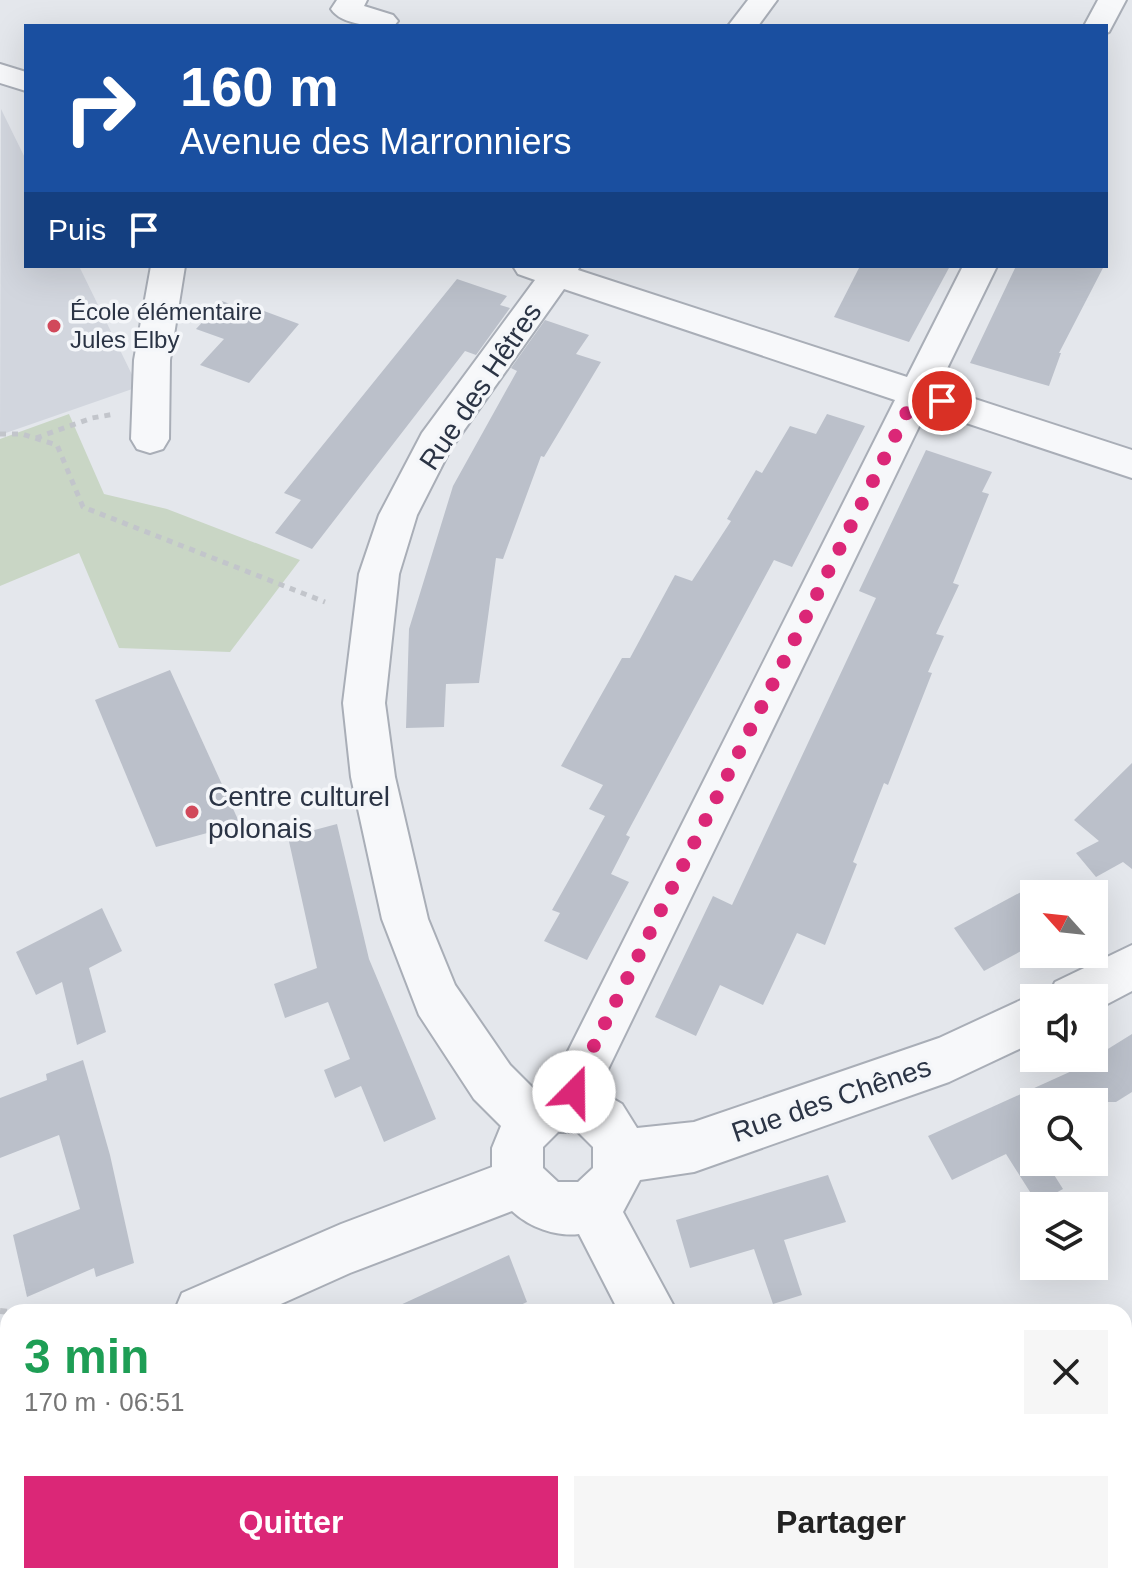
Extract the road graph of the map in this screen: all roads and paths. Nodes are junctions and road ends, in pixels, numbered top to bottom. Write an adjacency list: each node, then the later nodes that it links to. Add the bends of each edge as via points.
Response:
1 (353, 0): 5 (street, via 345,9)
2 (403, 0): 5 (street)
3 (763, 0): 6 (street)
4 (1112, 0): 7 (street)
5 (380, 24)
6 (745, 24)
7 (1100, 24)
8 (0, 73): 9 (street)
9 (24, 81)
10 (0, 93): 11 (street)
11 (24, 100)
12 (168, 268): 16 (street, via 152,360)
13 (979, 268): 15 (street)
14 (550, 269): 15 (street); 24 (street, Rue des Hêtres, via 435,443 398,515 379,574 364,703 373,777 405,919 436,999 492,1082)
15 (918, 393): 19 (street); 24 (street, via 578,1078)
16 (151, 424): 18 (path, via 92,418)
17 (0, 434): 18 (path)
18 (35, 438): 20 (path, via 57,445 83,507)
19 (1132, 464)
20 (325, 602)
21 (1132, 967): 22 (street)
22 (1099, 984)
23 (1020, 1024): 25 (street, Rue des Chênes, via 949,1058 694,1147)
24 (550, 1114): 25 (street, via 587,1109 615,1135); 26 (street, via 522,1134 517,1150)
25 (619, 1154): 27 (street, via 613,1183)
26 (522, 1182): 27 (street, via 552,1207); 28 (street, via 341,1250)
27 (591, 1203): 29 (street)
28 (219, 1304)
29 (645, 1304)

